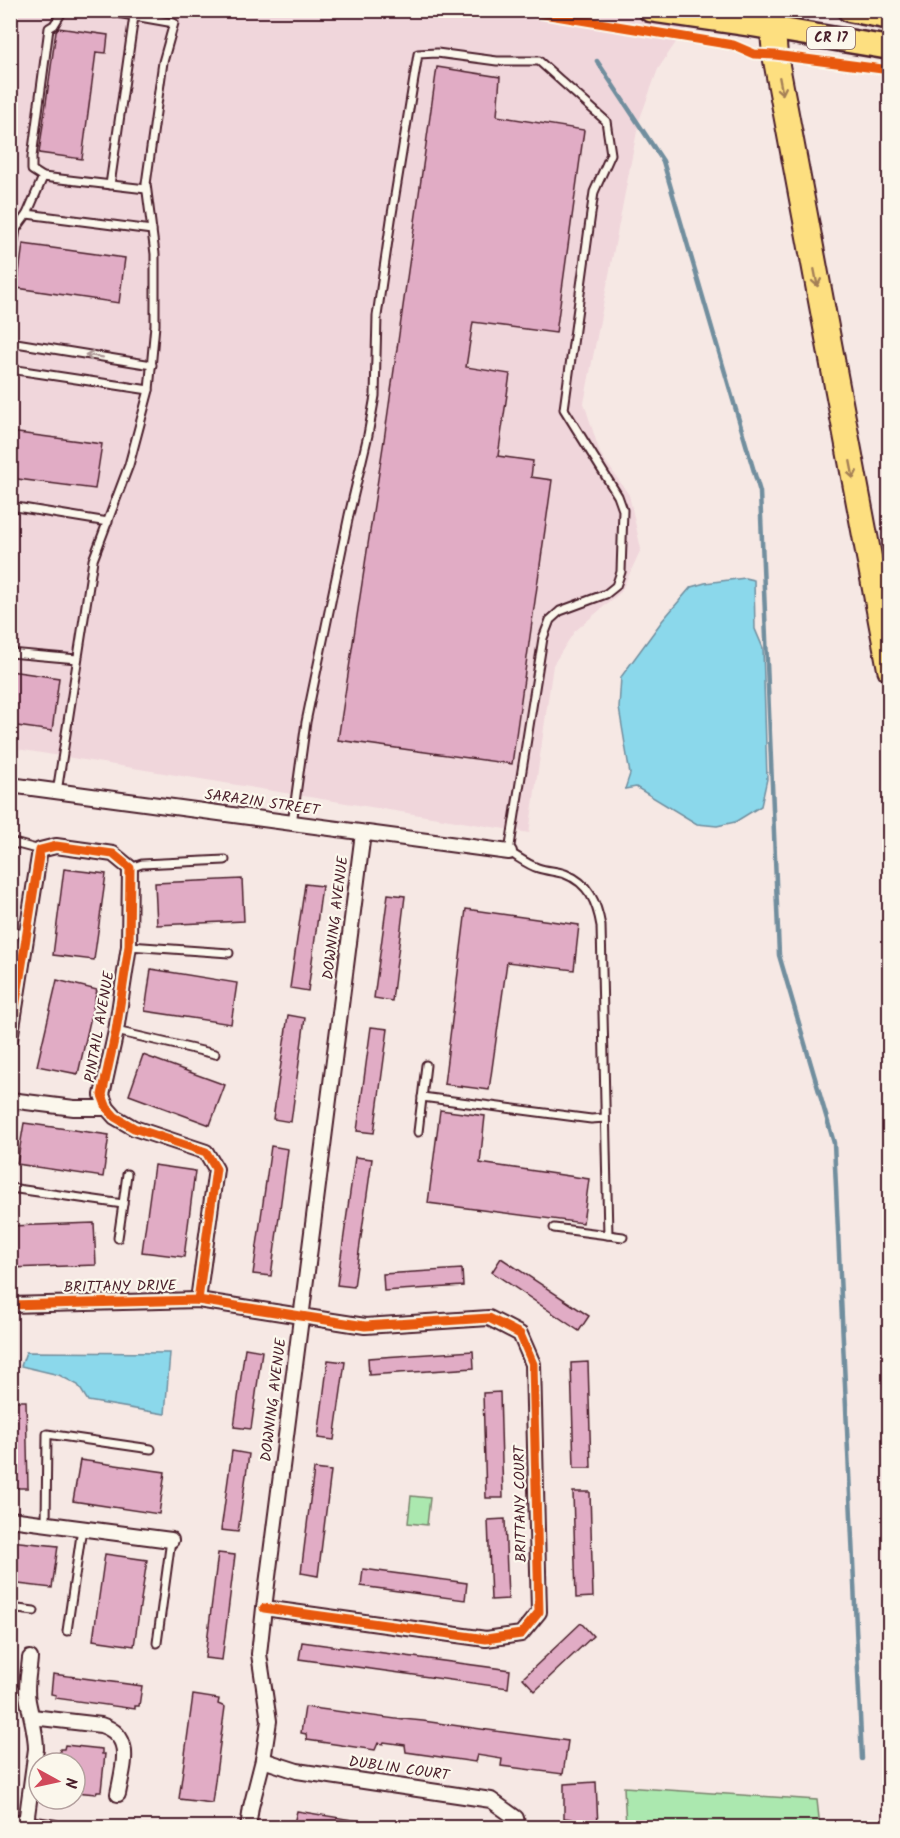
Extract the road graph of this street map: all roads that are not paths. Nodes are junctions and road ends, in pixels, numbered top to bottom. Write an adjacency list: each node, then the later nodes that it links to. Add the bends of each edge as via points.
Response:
1 (68, 10): 9 (lane, via 49,28 32,157 32,170)
2 (100, 10): 5 (lane)
3 (650, 10): 7 (highway, CR 17)
4 (849, 10): 6 (highway, CR 17)
5 (134, 16): 10 (lane); 11 (lane, via 174,23 163,62)
6 (890, 18)
7 (772, 19): 8 (highway, CR 17); 23 (highway, one-way to 23, via 775,55)
8 (890, 48)
9 (43, 177): 10 (lane); 12 (lane)
10 (110, 185): 11 (lane)
11 (146, 189): 13 (lane)
12 (27, 214): 13 (lane); 14 (lane, via 16,229)
13 (152, 230): 16 (lane)
14 (10, 266)
15 (10, 342): 16 (lane, one-way to 15)
16 (152, 365): 18 (lane)
17 (10, 369): 18 (lane)
18 (149, 390): 20 (lane, via 129,465)
19 (10, 506): 20 (lane)
20 (108, 522): 22 (lane, via 93,560)
21 (10, 653): 22 (lane)
22 (77, 659): 25 (lane)
23 (890, 669)
24 (10, 785): 25 (street, SARAZIN STREET)
25 (57, 792): 26 (street, SARAZIN STREET)
26 (292, 824): 27 (street, SARAZIN STREET); 30 (lane, via 306,722 375,396 377,315 418,54 437,52 497,61 539,61 606,121 611,154 594,192 564,409 623,510 621,572 616,586 606,594 560,611 550,620 543,638)
27 (363, 833): 30 (street, SARAZIN STREET); 55 (street, DOWNING AVENUE)
28 (10, 842): 29 (lane)
29 (40, 850): 32 (street, via 56,846 113,854); 34 (street)
30 (509, 852): 44 (lane, via 536,868 568,875 580,882 597,907 601,926)
31 (225, 860): 32 (lane)
32 (130, 868): 35 (street, PINTAIL AVENUE)
33 (10, 931): 34 (lane)
34 (27, 935): 38 (street)
35 (129, 946): 36 (lane); 37 (street, PINTAIL AVENUE)
36 (229, 953)
37 (116, 1031): 39 (lane); 43 (street, PINTAIL AVENUE, via 102,1095)
38 (11, 1032)
39 (215, 1054)
40 (426, 1065): 41 (lane)
41 (422, 1097): 44 (lane); 45 (lane)
42 (10, 1100): 43 (street)
43 (107, 1108): 53 (street, via 134,1128 206,1152 216,1169)
44 (605, 1118): 50 (lane)
45 (418, 1132)
46 (128, 1174): 48 (lane)
47 (10, 1188): 48 (lane)
48 (123, 1204): 52 (lane)
49 (554, 1228): 50 (lane)
50 (608, 1235): 51 (lane)
51 (623, 1237)
52 (118, 1238)
53 (198, 1300): 54 (street, BRITTANY DRIVE); 55 (street, BRITTANY DRIVE)
54 (10, 1305)
55 (301, 1317): 62 (street, DOWNING AVENUE); 62 (street, BRITTANY COURT, via 365,1326 489,1318 520,1334 533,1364 539,1612 521,1634 486,1639)
56 (151, 1449): 58 (lane, via 47,1434)
57 (10, 1520): 58 (street)
58 (46, 1524): 59 (street)
59 (82, 1528): 60 (street); 64 (lane)
60 (171, 1540): 65 (lane)
61 (10, 1608): 63 (lane)
62 (264, 1608): 68 (street, DOWNING AVENUE, via 259,1654 269,1721)
63 (34, 1611)
64 (67, 1631)
65 (157, 1642)
66 (30, 1658): 67 (street, via 27,1699)
67 (32, 1717): 69 (street, via 101,1725 118,1734 124,1750); 71 (street, via 36,1749)
68 (263, 1760): 73 (street, DOWNING AVENUE); 74 (street, DUBLIN COURT, via 297,1771 491,1800 516,1818)
69 (118, 1794)
70 (10, 1821): 71 (street)
71 (26, 1823): 72 (street)
72 (55, 1827)
73 (248, 1827)
74 (518, 1827)

